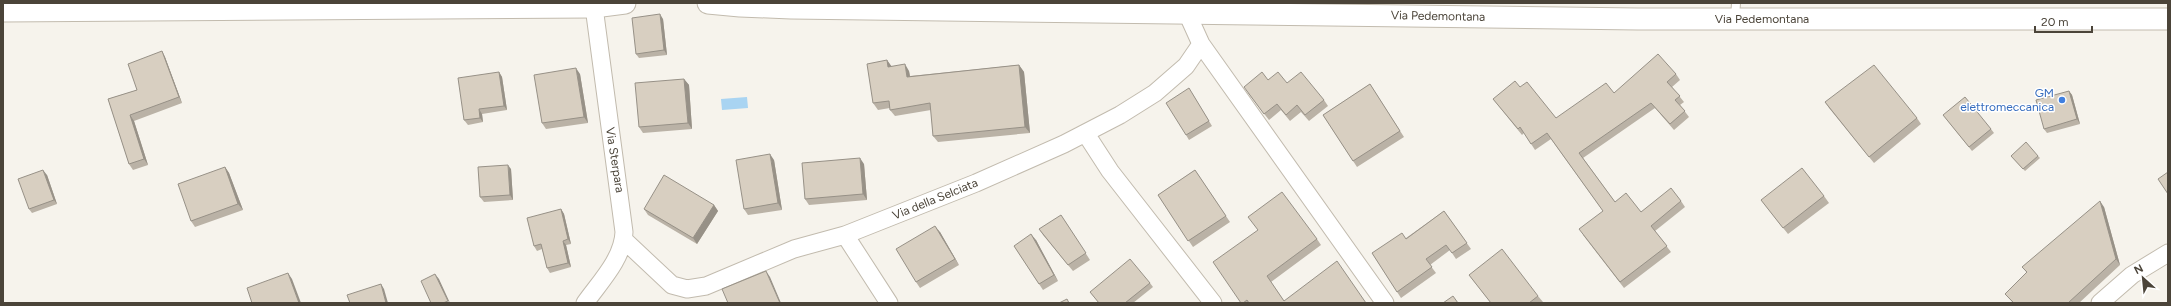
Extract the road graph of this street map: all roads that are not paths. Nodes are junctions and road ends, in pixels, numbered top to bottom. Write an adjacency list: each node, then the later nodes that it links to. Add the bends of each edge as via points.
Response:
1 (625, 3): 7 (street)
2 (708, 3): 3 (street, Via Pedemontana, via 740,6)
3 (791, 5): 5 (street, Via Pedemontana)
4 (77, 6): 6 (street); 8 (street)
5 (934, 6): 10 (street, Via Pedemontana)
6 (169, 7): 7 (street)
7 (594, 7): 15 (street, Via Sterpara, via 599,56 624,216)
8 (3, 11)
9 (1735, 11): 10 (street, Via Pedemontana); 11 (street, Via Pedemontana)
10 (1187, 13): 12 (street)
11 (2168, 19)
12 (1201, 44): 13 (street, Via della Selciata, via 1186,66 1172,80 1136,106); 20 (street)
13 (1086, 134): 14 (street, Via della Selciata, via 1001,172); 19 (street, via 1110,172)
14 (845, 235): 15 (street, Via della Selciata, via 794,249 706,286 687,289 667,282); 18 (street)
15 (624, 240): 17 (street, Via Sterpara, via 610,268)
16 (2168, 253): 21 (street, via 2132,275)
17 (585, 303)
18 (889, 303)
19 (1213, 303)
20 (1385, 303)
21 (2100, 303)

